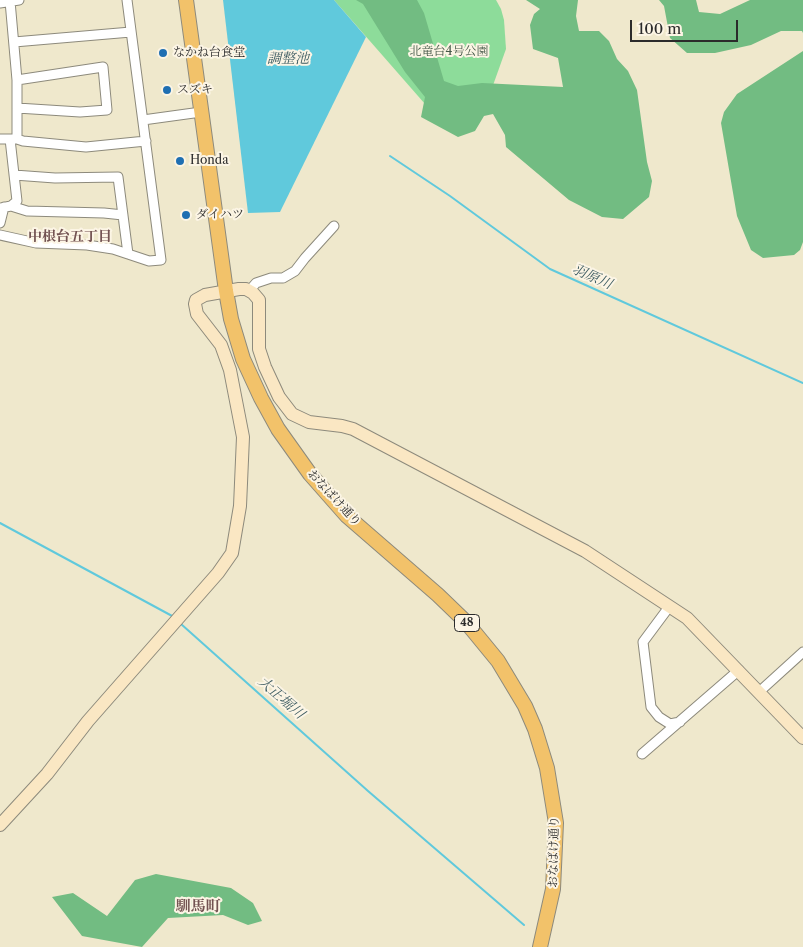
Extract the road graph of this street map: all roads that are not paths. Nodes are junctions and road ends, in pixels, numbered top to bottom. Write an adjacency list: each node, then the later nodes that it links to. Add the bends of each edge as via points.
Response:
1 (127, 0): 5 (street)
2 (186, 0): 9 (main road, おなばけ通り / 48)
3 (15, 1): 4 (street); 6 (street)
4 (0, 3)
5 (132, 32): 6 (street); 10 (street)
6 (14, 42): 7 (street)
7 (17, 80): 8 (street); 8 (street, via 103,67 107,110 80,112)
8 (17, 108): 11 (street)
9 (201, 112): 10 (street); 20 (main road, おなばけ通り / 48)
10 (143, 120): 12 (street)
11 (9, 139): 12 (street, via 86,147); 13 (street)
12 (146, 141): 19 (street, via 161,260 149,261)
13 (14, 175): 14 (street, via 17,201); 15 (street, via 118,177)
14 (5, 207): 15 (street, via 27,211); 16 (street)
15 (123, 215): 19 (street)
16 (0, 223)
17 (334, 226): 21 (street, via 295,271 283,278 256,283)
18 (0, 235): 19 (street, via 36,243 113,249)
19 (128, 254)
20 (226, 290): 21 (street); 29 (street, via 196,300 195,310 221,345 240,414 244,446 240,506 229,557 218,574); 30 (main road, おなばけ通り / 48, via 244,359 268,412 287,443 347,516 438,595 477,634 525,706 547,768 556,823 553,889)
21 (249, 291): 22 (street, via 260,304 259,350 279,397 292,414 309,422 353,430 585,552)
22 (669, 606): 24 (street, via 687,618); 26 (street, via 643,642 651,707 659,718 670,724)
23 (803, 652): 25 (street)
24 (739, 670): 25 (street); 26 (street)
25 (759, 692): 27 (street)
26 (680, 722): 28 (street)
27 (803, 738)
28 (642, 754)
29 (0, 825)
30 (540, 947)

